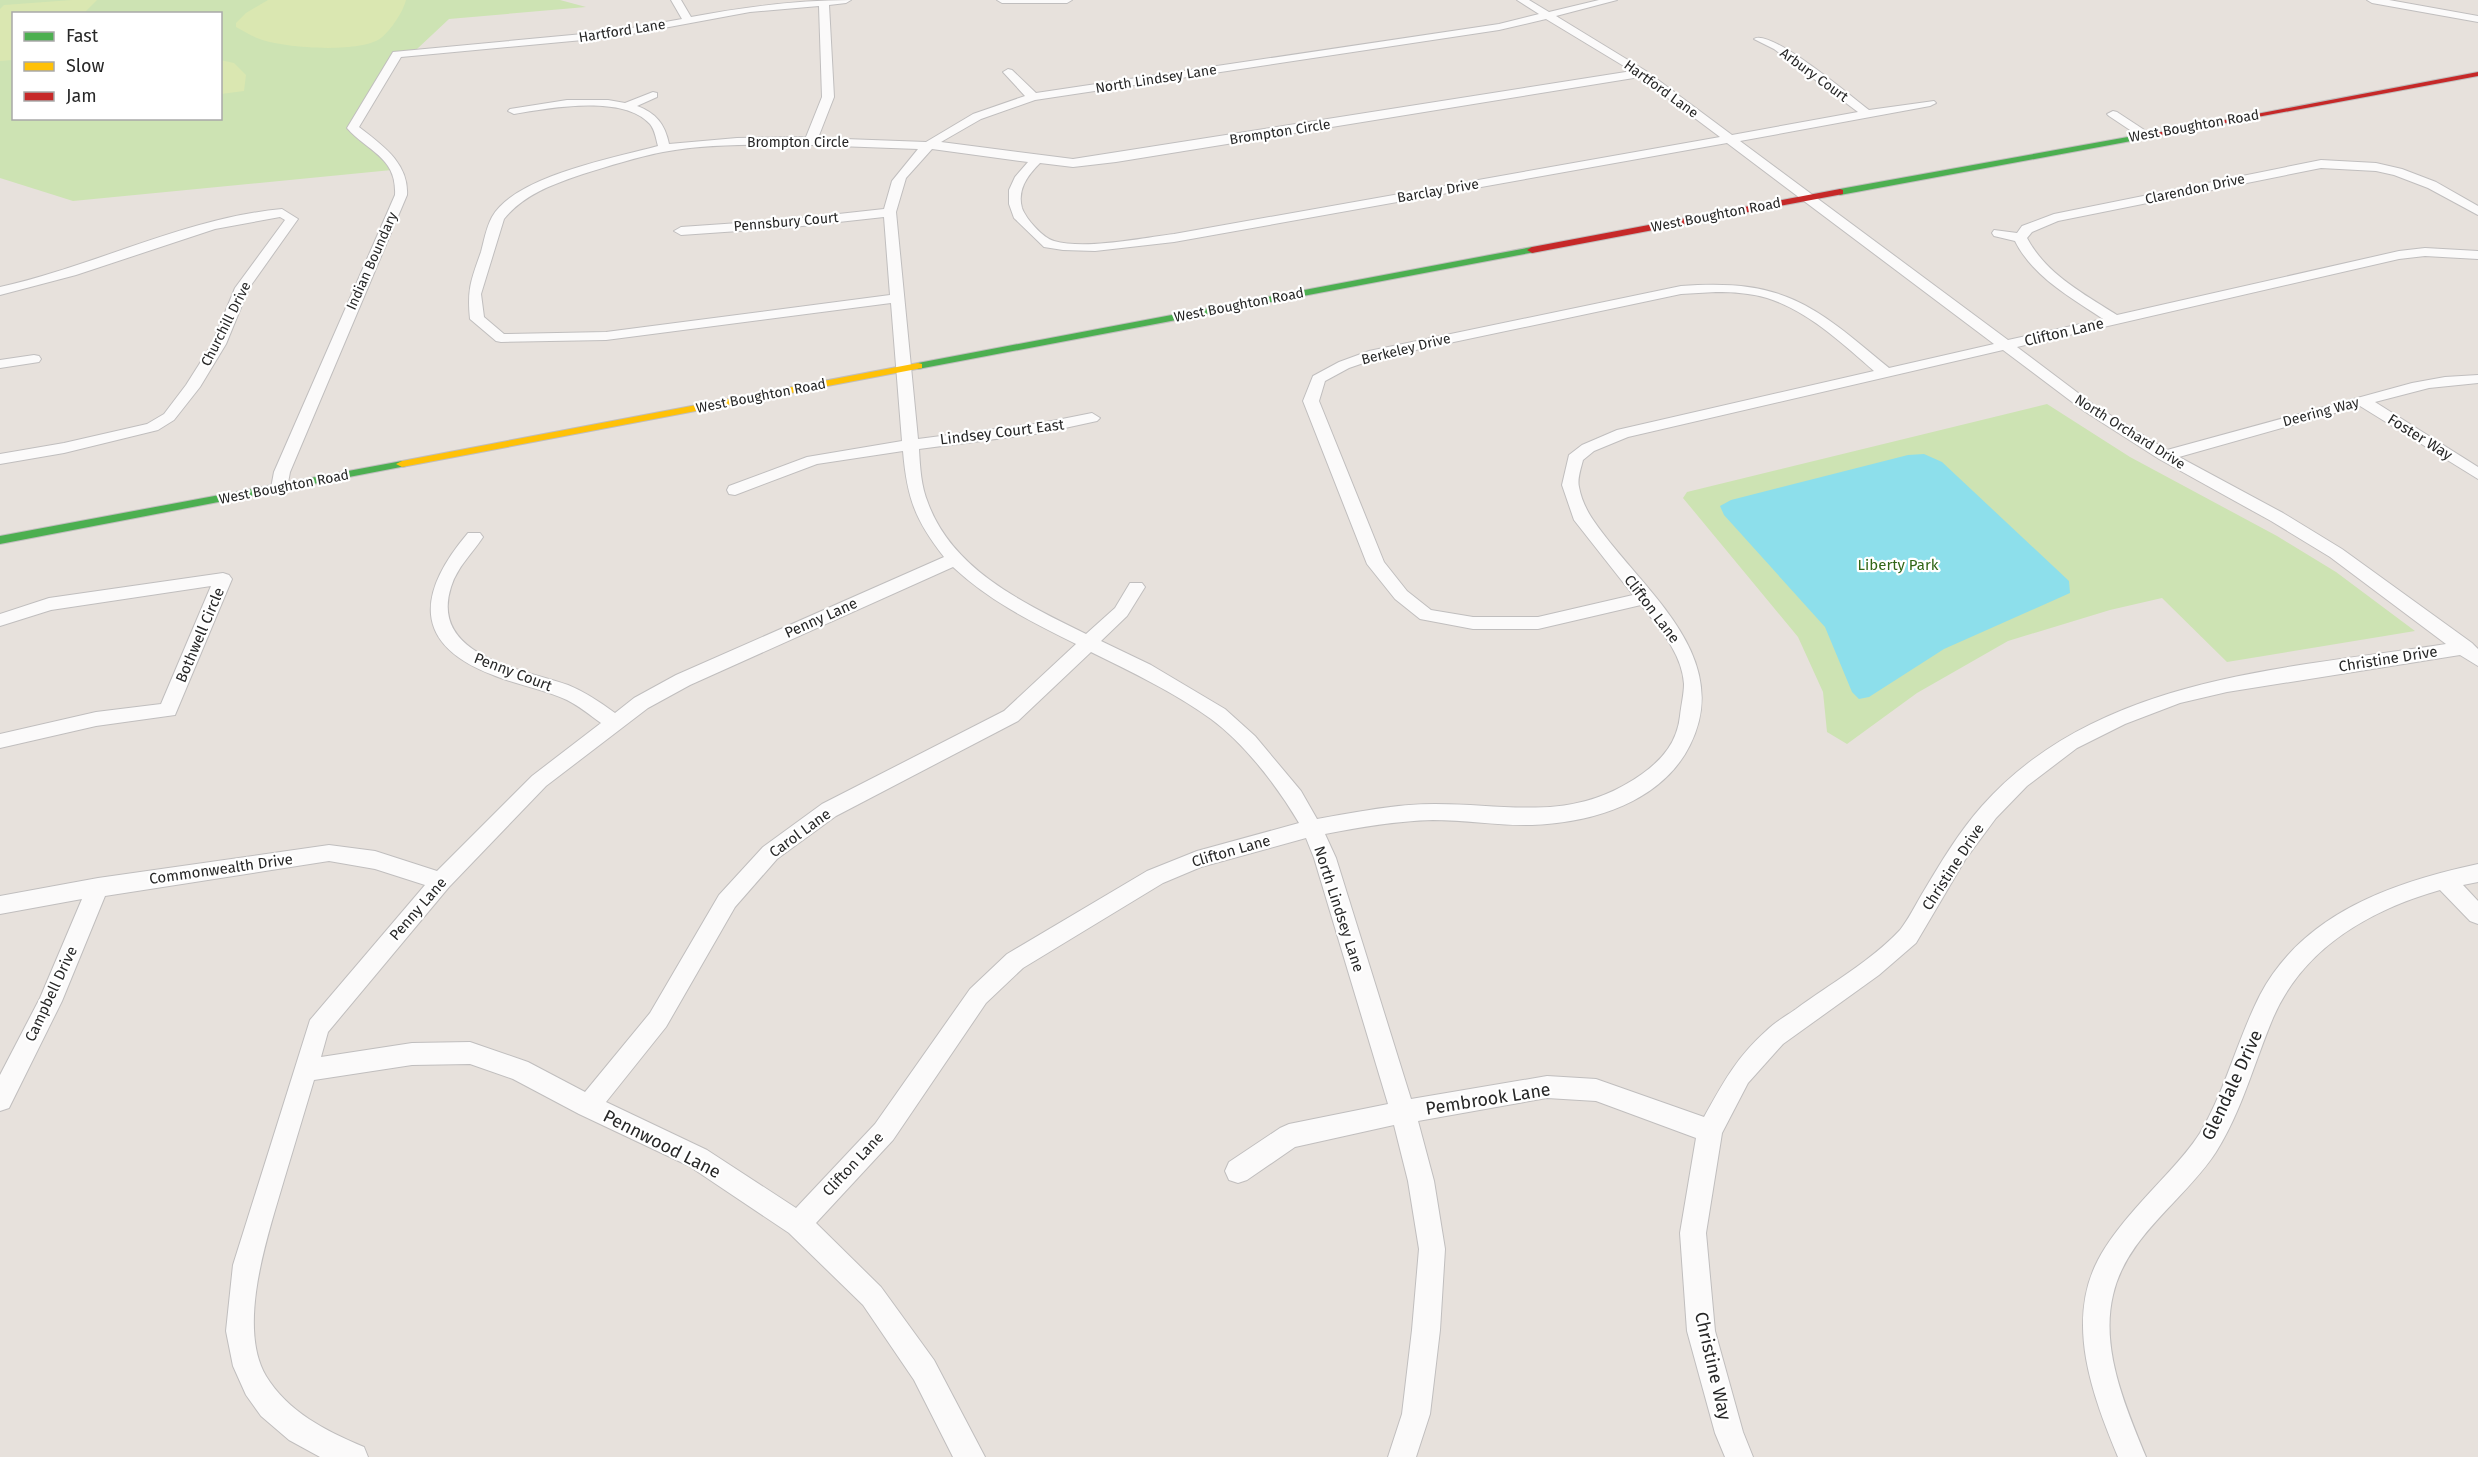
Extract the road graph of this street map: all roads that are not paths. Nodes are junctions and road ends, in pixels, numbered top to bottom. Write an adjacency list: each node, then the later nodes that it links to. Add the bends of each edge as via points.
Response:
1 (676, 0): 11 (street)
2 (846, 0): 8 (street, Hartford Lane)
3 (1002, 0): 4 (street)
4 (1067, 0)
5 (1522, 0): 9 (street, Hartford Lane)
6 (1612, 0): 9 (street, North Lindsey Lane)
7 (2372, 0): 10 (street)
8 (824, 1): 11 (street, Hartford Lane); 30 (street, via 828,97)
9 (1548, 17): 16 (street, Hartford Lane); 19 (street, North Lindsey Lane)
10 (2478, 19)
11 (688, 20): 13 (street, Hartford Lane, via 615,34)
12 (1759, 39): 23 (street, Arbury Court, via 1778,47)
13 (397, 54): 57 (street, Indian Boundary, via 353,128 399,171 401,195 282,472)
14 (2478, 62): 25 (main road, West Boughton Road)
15 (1008, 72): 19 (street)
16 (1642, 73): 28 (street, Hartford Lane); 33 (street, Brompton Circle, via 1116,158 1073,163)
17 (2478, 74): 27 (main road, West Boughton Road)
18 (653, 95): 21 (street)
19 (1033, 98): 31 (street, North Lindsey Lane, via 982,114)
20 (1930, 103): 23 (street, Barclay Drive)
21 (628, 106): 22 (street, via 573,104); 32 (street, via 657,123)
22 (514, 111)
23 (1868, 114): 28 (street, Barclay Drive)
24 (2113, 114): 25 (street)
25 (2129, 124): 26 (main road, West Boughton Road); 27 (street)
26 (2107, 128)
27 (2146, 135): 34 (main road, West Boughton Road)
28 (1730, 139): 33 (street, Barclay Drive, via 1186,236 1099,247 1047,243 1023,222 1016,208 1015,190 1021,174); 34 (street, Hartford Lane)
29 (2052, 139): 34 (main road, West Boughton Road)
30 (811, 141): 31 (street, Brompton Circle); 32 (street, Brompton Circle)
31 (930, 144): 33 (street, Brompton Circle); 36 (street, North Lindsey Lane, via 899,178)
32 (664, 148): 42 (street, Brompton Circle, via 553,180 508,206 498,218 474,294 477,319 501,338 606,336)
33 (1036, 160)
34 (1800, 193): 44 (street, North Orchard Drive); 46 (main road, West Boughton Road)
35 (2478, 211): 39 (street, Clarendon Drive, via 2432,185 2379,164 2321,164 2054,218 2027,230)
36 (890, 212): 37 (street, Pennsbury Court); 42 (street, North Lindsey Lane)
37 (681, 231)
38 (1999, 233): 39 (street)
39 (2020, 238): 43 (street, via 2025,251 2053,278)
40 (2478, 255): 43 (street, Clifton Lane, via 2399,255)
41 (0, 291): 55 (street, Churchill Drive, via 81,269 230,219 282,213 292,219 242,288 219,344 170,417 152,427)
42 (898, 298): 46 (street, North Lindsey Lane)
43 (2115, 320): 44 (street, Clifton Lane)
44 (2004, 345): 49 (street, Clifton Lane); 54 (street, North Orchard Drive, via 2097,413)
45 (34, 359): 47 (street)
46 (904, 362): 48 (main road, West Boughton Road, via 864,362); 53 (street, North Lindsey Lane); 57 (main road, West Boughton Road)
47 (0, 364)
48 (835, 368)
49 (1886, 373): 63 (street, Clifton Lane, via 1623,433 1575,458 1570,485 1581,516); 63 (street, Berkeley Drive, via 1812,312 1791,300 1762,291 1714,287 1681,290 1374,354 1318,379 1311,401 1376,564 1401,595 1426,615 1473,623 1538,623)
50 (2478, 379): 51 (street, Deering Way, via 2455,379)
51 (2363, 401): 54 (street, Deering Way); 56 (street, Foster Way)
52 (1092, 418): 53 (street, Lindsey Court East)
53 (910, 444): 58 (street, Lindsey Court East, via 813,460); 61 (street, North Lindsey Lane, via 919,502 931,529)
54 (2165, 456): 66 (street, North Orchard Drive, via 2337,553)
55 (0, 459)
56 (2478, 474)
57 (279, 488): 60 (main road, West Boughton Road)
58 (735, 490)
59 (474, 537): 67 (street, Penny Court, via 447,570 439,594 438,614 444,633 456,647 479,662 575,696)
60 (0, 540)
61 (955, 559): 65 (street, North Lindsey Lane, via 985,586 1020,609); 67 (street, Penny Lane, via 683,680)
62 (1136, 586): 65 (street, Carol Lane, via 1121,612)
63 (1644, 598): 69 (street, Clifton Lane, via 1678,642 1694,684 1683,742 1665,768 1649,781 1612,802 1561,815 1414,812)
64 (0, 620): 68 (street, Bothwell Circle, via 69,601 224,579 168,710 96,719)
65 (1090, 644): 69 (street, North Lindsey Lane, via 1218,714 1255,749 1294,797); 78 (street, Carol Lane, via 1004,721 829,810 770,853 727,901 658,1020)
66 (2471, 654): 80 (street, Christine Drive, via 2227,685 2176,697 2070,743 2020,781 1989,812 1908,936 1871,968 1775,1037 1740,1075)
67 (616, 723): 72 (street, Penny Lane, via 538,781)
68 (0, 741)
69 (1312, 828): 79 (street, North Lindsey Lane, via 1325,858); 82 (street, Clifton Lane, via 1174,869 1106,905 1016,961 978,996 884,1132)
70 (2478, 873): 71 (street, Glendale Drive)
71 (2444, 880): 75 (street); 87 (street, Glendale Drive, via 2399,894 2345,921 2283,976 2207,1143 2119,1248 2104,1275 2097,1340 2103,1379)
72 (441, 881): 73 (street, Commonwealth Drive, via 375,860 329,854); 76 (street, Penny Lane, via 318,1027)
73 (98, 887): 74 (street, Commonwealth Drive); 77 (street, Campbell Drive, via 50,1001)
74 (0, 905)
75 (2478, 915)
76 (305, 1070): 78 (street, Pennwood Lane, via 412,1054 470,1053 520,1070); 83 (street, Penny Lane, via 246,1265 240,1331 247,1366 271,1406 298,1430)
77 (0, 1100)
78 (588, 1106): 82 (street, Pennwood Lane, via 698,1158)
79 (1403, 1112): 80 (street, Pembrook Lane, via 1546,1088 1596,1090); 81 (street, Pembrook Lane, via 1289,1136); 85 (street, North Lindsey Lane, via 1421,1181 1432,1249 1416,1414)
80 (1710, 1131): 86 (street, Christine Way, via 1693,1233 1695,1278 1701,1331)
81 (1238, 1171)
82 (798, 1224): 84 (street, Pennwood Lane, via 872,1296 924,1370)
83 (340, 1455)
84 (971, 1457)
85 (1402, 1457)
86 (1739, 1457)
87 (2132, 1457)

